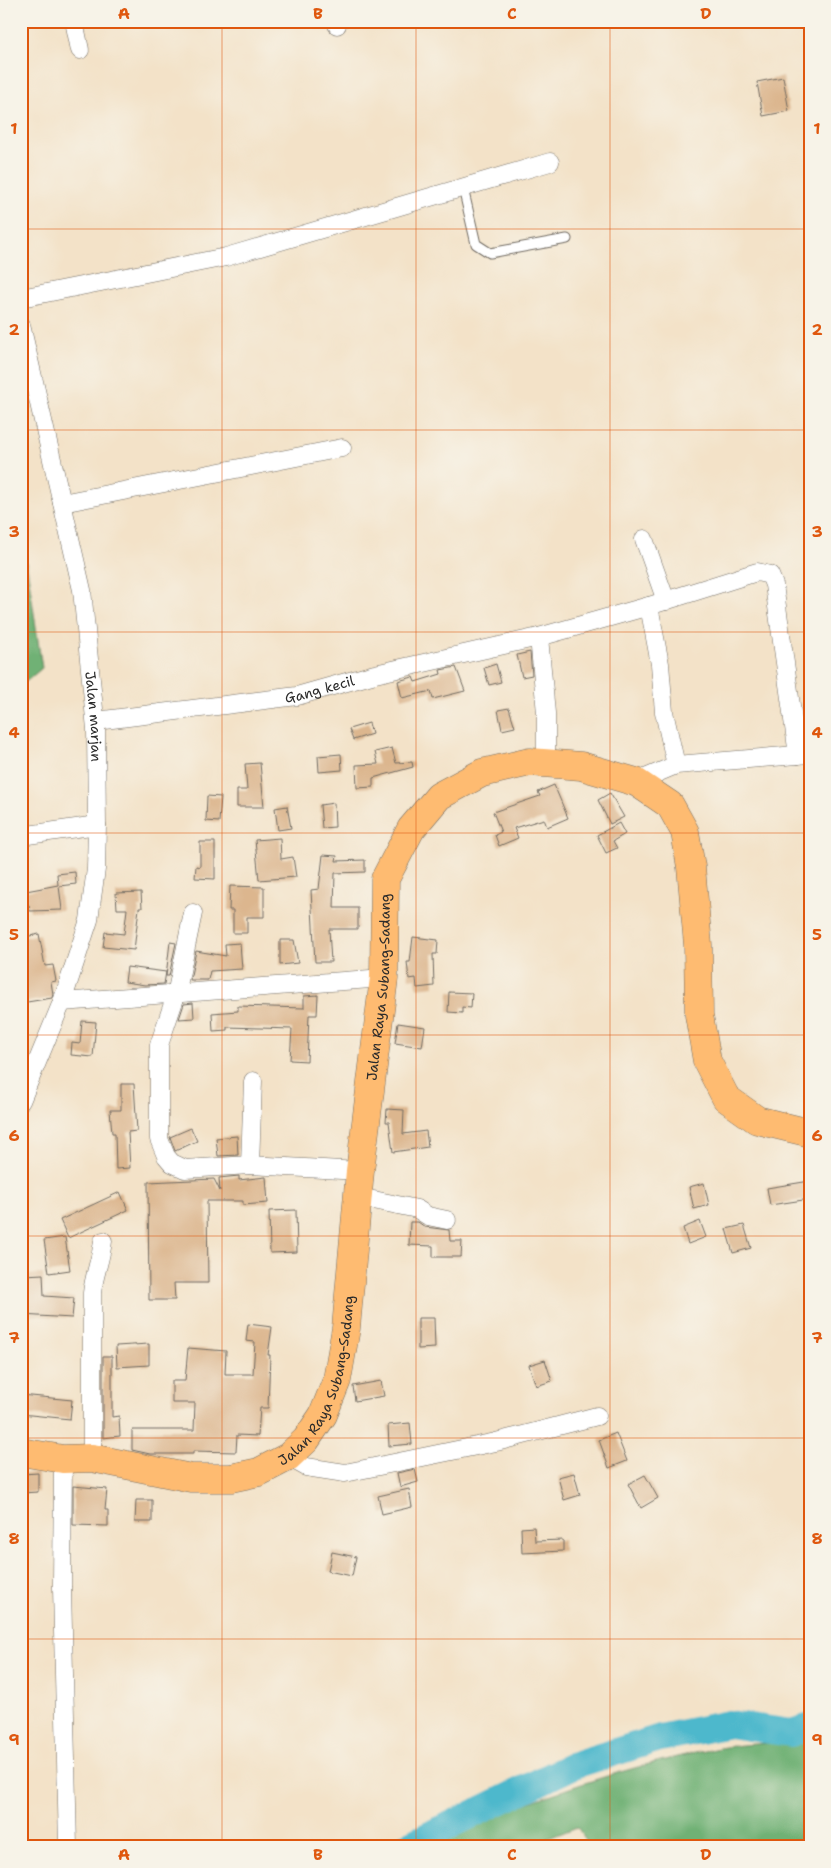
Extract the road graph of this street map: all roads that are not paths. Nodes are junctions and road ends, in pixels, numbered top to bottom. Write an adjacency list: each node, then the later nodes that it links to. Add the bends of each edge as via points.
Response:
1 (74, 21): 2 (street)
2 (80, 50)
3 (550, 162): 4 (street)
4 (463, 188): 5 (lane, via 476,244 482,250 490,253); 6 (street, via 226,257)
5 (567, 239)
6 (21, 298)
7 (21, 325): 9 (street, Jalan marjan)
8 (342, 448): 9 (street)
9 (62, 503): 13 (street, Jalan marjan, via 82,590)
10 (644, 540): 11 (street)
11 (658, 604): 12 (street, Gang kecil); 14 (street, Gang kecil, via 757,572 770,575); 16 (street, via 664,712)
12 (539, 637): 13 (street, Gang kecil, via 375,674 297,696); 15 (street, via 546,713)
13 (96, 721): 18 (street, Jalan marjan)
14 (804, 755): 16 (street)
15 (546, 762): 17 (main road, Jalan Raya Subang-Sadang, via 580,766); 21 (main road, Jalan Raya Subang-Sadang, via 482,772 439,796 411,829 385,879)
16 (676, 765): 17 (street)
17 (636, 782): 26 (main road, Jalan Raya Subang-Sadang, via 670,805 685,832 698,945 699,1015 706,1061 726,1098 757,1120)
18 (97, 825): 19 (street); 23 (street, Jalan marjan, via 96,869 89,920)
19 (21, 836)
20 (193, 913): 22 (street)
21 (384, 978): 22 (street); 28 (main road, Jalan Raya Subang-Sadang)
22 (176, 995): 23 (street); 27 (street, via 159,1045 159,1139 162,1148 172,1163 185,1169)
23 (62, 1002): 25 (street, Jalan marjan)
24 (252, 1081): 27 (street)
25 (21, 1101)
26 (810, 1133)
27 (250, 1165): 28 (street)
28 (359, 1184): 29 (street, via 428,1216); 33 (main road, Jalan Raya Subang-Sadang, via 346,1328 337,1380 323,1415 306,1440)
29 (448, 1220)
30 (103, 1240): 34 (street, via 92,1293)
31 (598, 1416): 33 (street, via 496,1442 345,1473 306,1467)
32 (21, 1452): 35 (main road, Jalan Raya Subang-Sadang)
33 (288, 1457): 34 (main road, Jalan Raya Subang-Sadang, via 258,1472 231,1478 191,1478)
34 (92, 1458): 35 (main road, Jalan Raya Subang-Sadang)
35 (63, 1459): 36 (street, via 62,1587)
36 (68, 1847)

